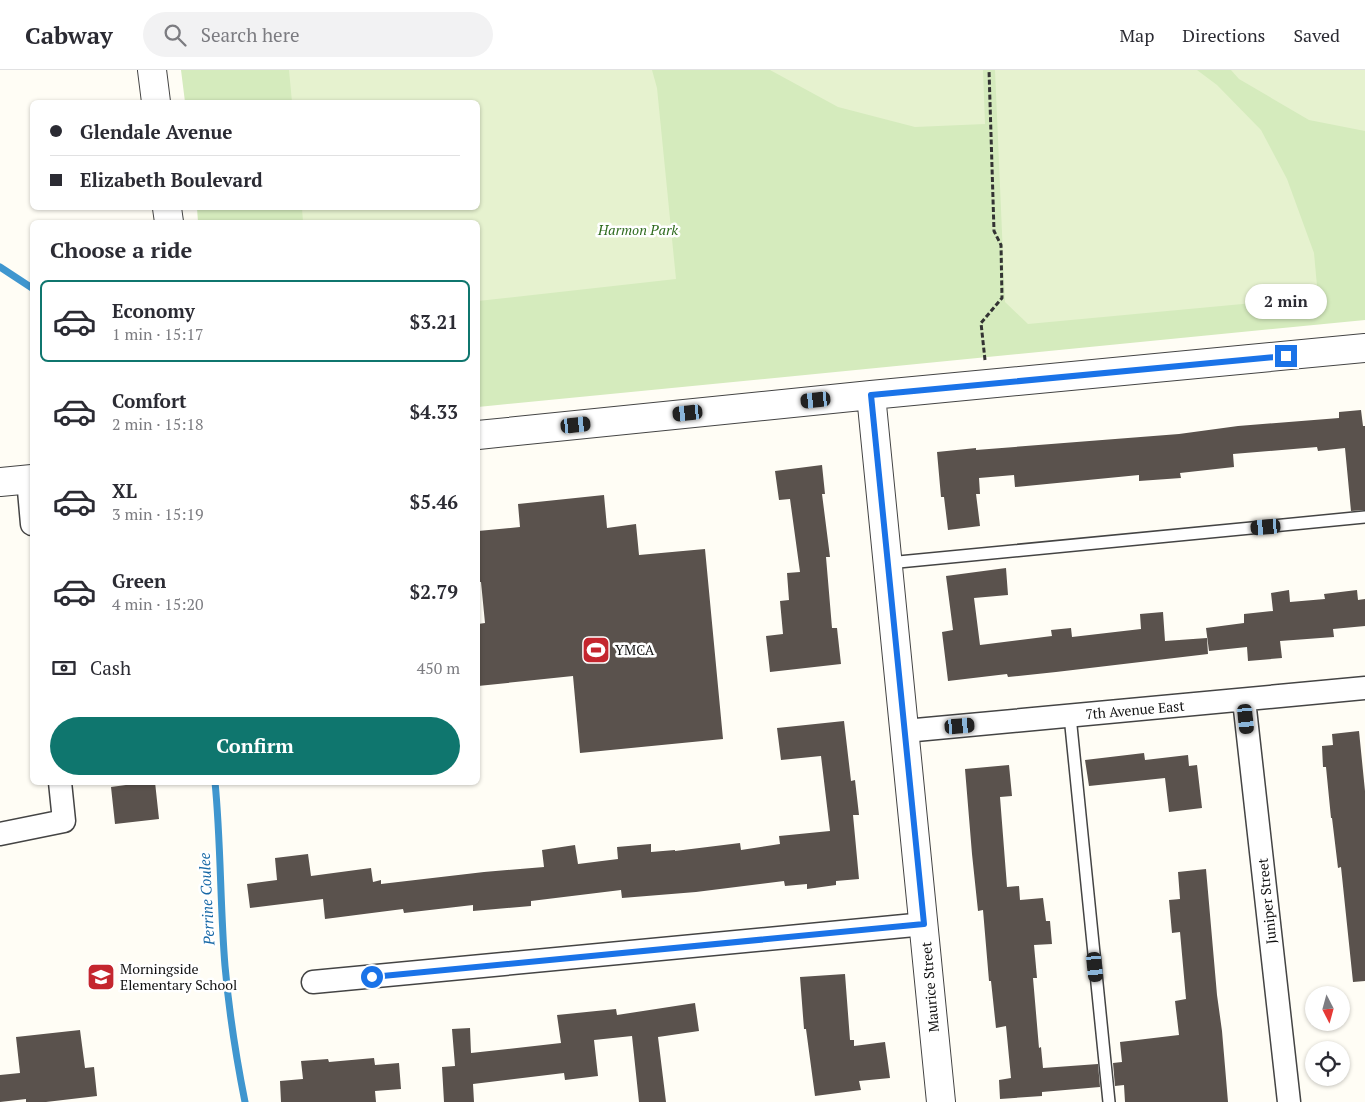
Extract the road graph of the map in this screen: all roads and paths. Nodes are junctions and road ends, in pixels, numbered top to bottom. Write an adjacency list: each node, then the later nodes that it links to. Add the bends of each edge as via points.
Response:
1 (152, 70): 3 (street)
2 (989, 70): 5 (path, via 994,231 1001,245 1002,298 981,323)
3 (156, 100)
4 (1365, 348): 6 (street)
5 (985, 360)
6 (871, 395): 7 (street); 11 (street, Maurice Street)
7 (480, 435)
8 (30, 479): 9 (street)
9 (0, 482)
10 (1365, 517): 11 (lane)
11 (888, 563): 15 (street, Maurice Street)
12 (1365, 688): 13 (street, 7th Avenue East)
13 (1244, 700): 14 (street, 7th Avenue East); 22 (street, Juniper Street)
14 (1070, 716): 15 (street, 7th Avenue East); 21 (lane)
15 (905, 731): 18 (street, Maurice Street)
16 (60, 785): 17 (street, via 64,821)
17 (0, 834)
18 (924, 924): 19 (street); 20 (street, Maurice Street)
19 (313, 982)
20 (941, 1102)
21 (1109, 1102)
22 (1289, 1102)

